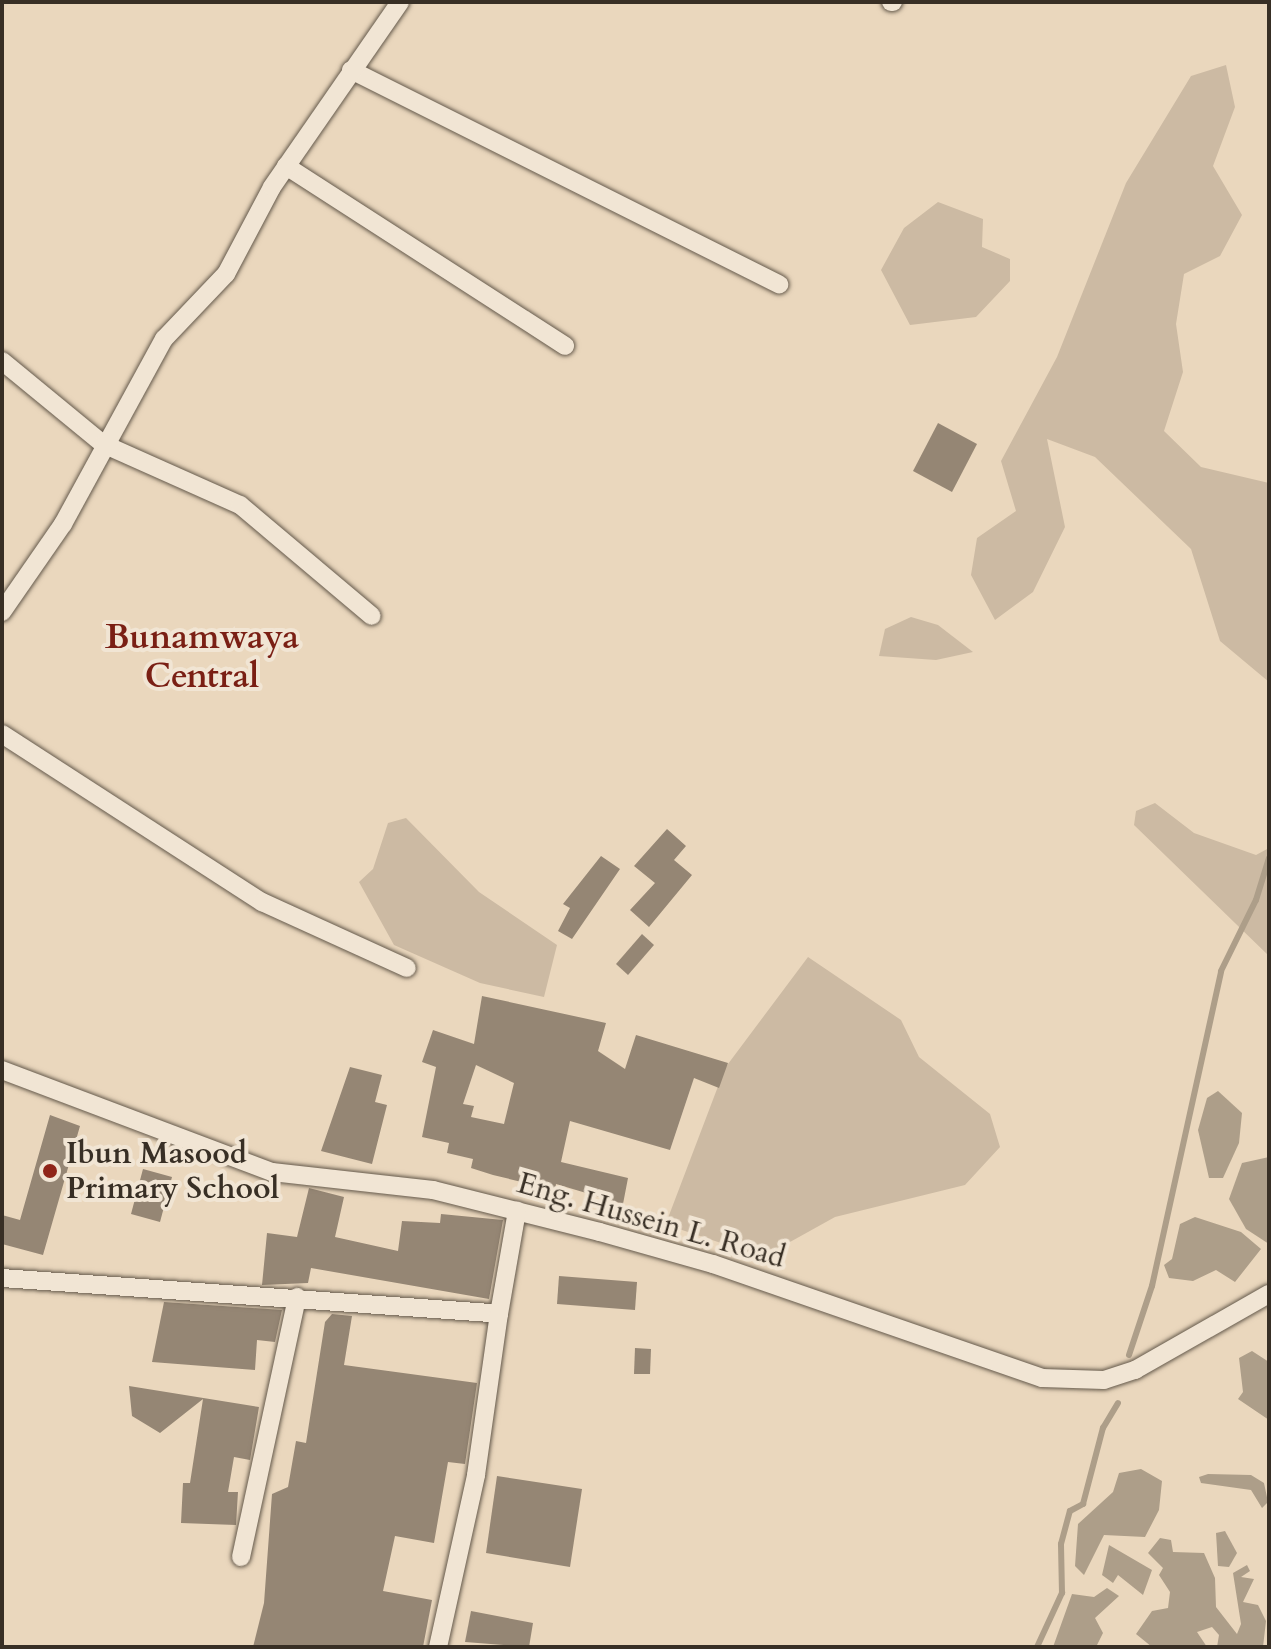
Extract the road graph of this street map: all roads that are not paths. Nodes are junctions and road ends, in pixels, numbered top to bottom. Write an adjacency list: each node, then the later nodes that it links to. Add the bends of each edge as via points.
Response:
1 (400, 2): 2 (street)
2 (351, 70): 3 (street); 4 (street)
3 (286, 166): 5 (street); 7 (street, via 226,274 164,339)
4 (779, 284)
5 (565, 346)
6 (2, 361): 7 (street)
7 (103, 444): 8 (street, via 63,524); 9 (street, via 240,505)
8 (2, 612)
9 (372, 616)
10 (2, 734): 11 (street, via 262,902)
11 (407, 968)
12 (2, 1070): 13 (street, Eng. Hussein L. Road, via 272,1172 433,1190)
13 (517, 1211): 15 (street, Eng. Hussein L. Road, via 713,1264 1042,1378 1073,1382 1135,1370); 17 (street)
14 (2, 1278): 16 (street)
15 (1269, 1294)
16 (297, 1297): 17 (street); 18 (street)
17 (499, 1314): 19 (street, via 476,1475)
18 (241, 1557)
19 (438, 1647)

